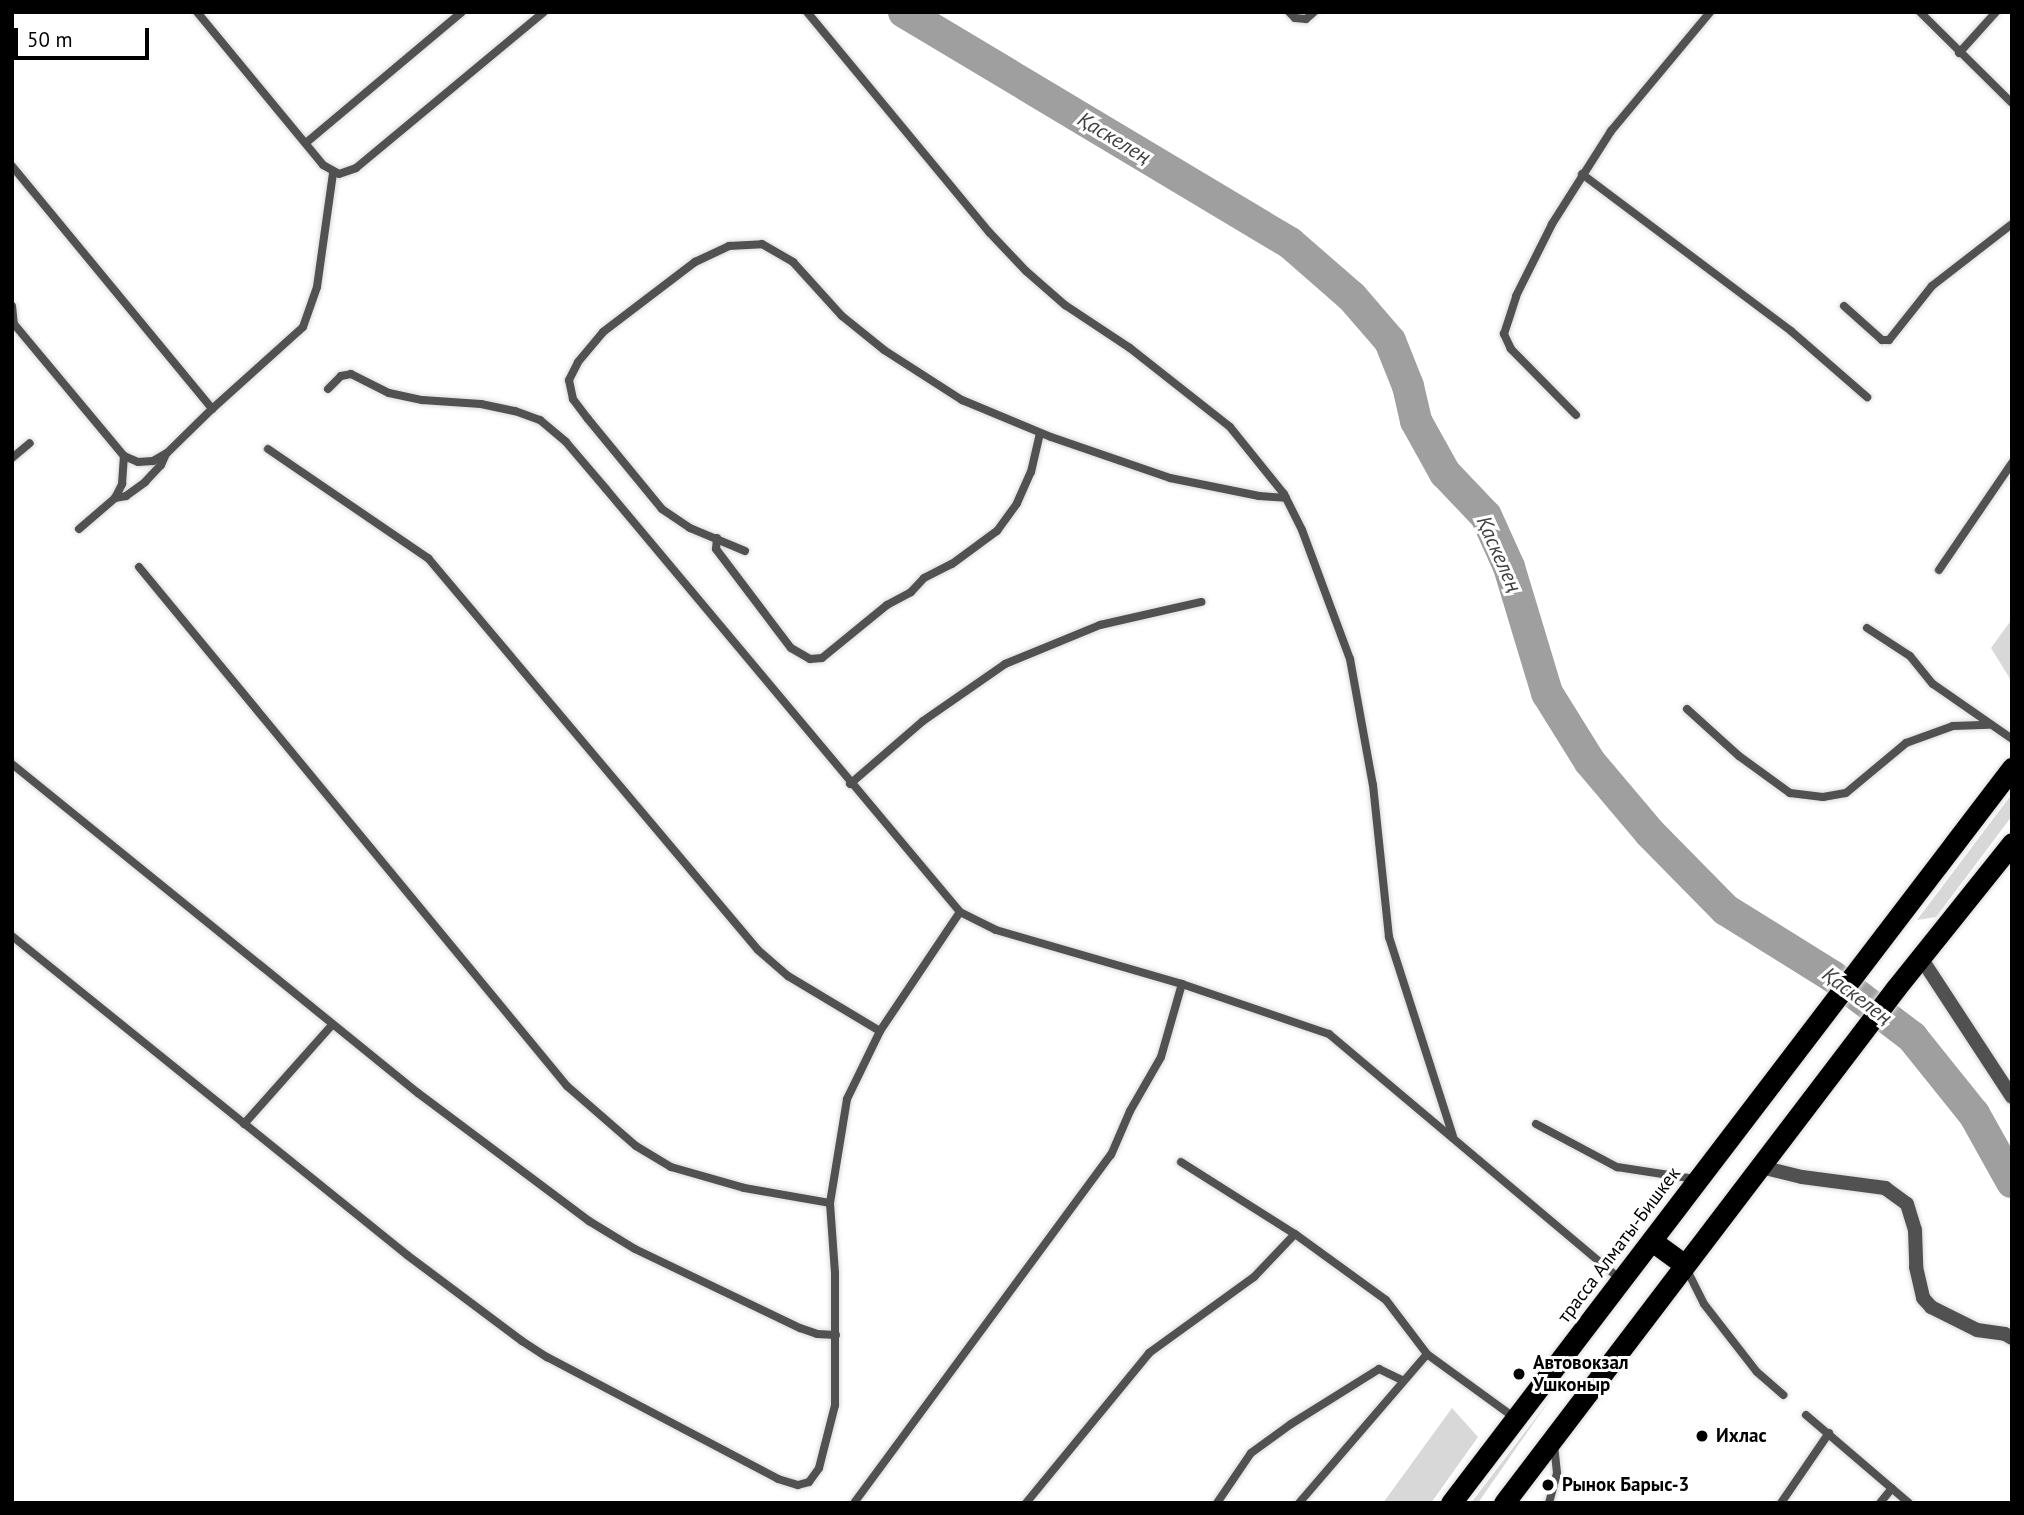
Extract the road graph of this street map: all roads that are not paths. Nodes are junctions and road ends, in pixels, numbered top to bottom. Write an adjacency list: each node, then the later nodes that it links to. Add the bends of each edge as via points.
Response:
1 (197, 12): 12 (lane)
2 (462, 12): 12 (lane)
3 (544, 12): 14 (lane, via 356,168)
4 (807, 12): 32 (lane, via 989,232 1027,271 1065,305 1140,356 1230,427)
5 (1289, 12): 6 (lane, via 1306,19)
6 (1314, 12)
7 (1710, 12): 15 (lane, via 1611,131)
8 (1920, 12): 10 (lane)
9 (1996, 12): 10 (lane)
10 (1959, 52): 11 (lane)
11 (2012, 103)
12 (307, 142): 14 (lane)
13 (12, 166): 22 (lane)
14 (333, 173): 22 (lane, via 311,312 303,327)
15 (1582, 174): 21 (lane, via 1791,331); 23 (lane, via 1516,296 1504,334 1511,349)
16 (2012, 224): 18 (lane, via 1932,286 1889,340 1882,340)
17 (12, 306): 19 (lane)
18 (1844, 306)
19 (13, 325): 28 (lane)
20 (328, 389): 45 (lane, via 341,376 351,374 389,393 481,404 540,420 566,442)
21 (1867, 397)
22 (212, 409): 27 (lane)
23 (1577, 415)
24 (1040, 433): 32 (lane, via 1170,478); 34 (lane, via 1031,472 998,531 924,578 822,657 810,659 791,648 716,549); 34 (lane, via 962,400 884,350 842,316 793,262 762,244 729,246 695,262 603,332 569,380 580,409 662,509)
25 (30, 443): 29 (lane)
26 (268, 449): 52 (lane, via 428,558 758,950 788,976)
27 (167, 453): 28 (lane, via 153,461); 31 (lane, via 145,482)
28 (124, 456): 31 (lane, via 122,484)
29 (12, 458)
30 (2012, 463): 37 (lane)
31 (115, 498): 33 (lane)
32 (1286, 498): 56 (lane, via 1350,659 1373,785 1389,937)
33 (79, 529)
34 (716, 538): 35 (lane)
35 (745, 551)
36 (139, 567): 60 (lane, via 567,1086 636,1146 671,1167 744,1188)
37 (1939, 570)
38 (1201, 602): 45 (lane, via 1100,625 1004,664 923,721)
39 (1867, 628): 41 (lane, via 1910,656 1933,684)
40 (1687, 709): 41 (lane, via 1739,756 1790,793 1823,797 1846,793 1906,743 1953,726)
41 (1989, 725): 42 (lane)
42 (2012, 738)
43 (12, 764): 51 (lane)
44 (2012, 768): 59 (highway, трасса Алматы-Бишкек)
45 (850, 784): 47 (lane)
46 (2012, 843): 49 (highway)
47 (960, 912): 50 (lane, via 996,930); 52 (lane)
48 (12, 936): 54 (lane)
49 (1921, 958): 53 (street); 58 (highway)
50 (1182, 984): 56 (lane, via 1329,1034); 75 (lane, via 1161,1057 1111,1155)
51 (331, 1025): 54 (lane); 65 (lane, via 589,1221 635,1249 788,1322 817,1335)
52 (880, 1031): 60 (lane, via 847,1099)
53 (2012, 1097)
54 (244, 1124): 65 (lane, via 522,1341 789,1483 809,1482 826,1448 835,1405)
55 (1536, 1124): 59 (lane, via 1617,1167)
56 (1454, 1139): 64 (lane)
57 (1181, 1162): 61 (lane)
58 (1761, 1167): 63 (highway); 66 (street, via 1885,1188 1908,1204 1923,1298 1931,1307 1976,1330)
59 (1698, 1179): 62 (highway, трасса Алматы-Бишкек)
60 (830, 1203): 65 (lane)
61 (1295, 1234): 67 (lane, via 1386,1300); 76 (lane, via 1254,1277 1149,1353)
62 (1652, 1241): 63 (highway); 64 (highway, трасса Алматы-Бишкек)
63 (1684, 1264): 69 (lane, via 1704,1304 1757,1372); 73 (highway)
64 (1621, 1280): 71 (highway, трасса Алматы-Бишкек)
65 (836, 1335)
66 (2012, 1338)
67 (1427, 1354): 68 (lane); 71 (lane)
68 (1402, 1380): 77 (lane, via 1379,1369 1291,1424 1251,1453); 78 (lane)
69 (1783, 1395)
70 (1806, 1415): 72 (lane)
71 (1516, 1418): 79 (highway, трасса Алматы-Бишкек)
72 (1829, 1433): 74 (lane); 82 (lane)
73 (1553, 1437): 80 (highway); 81 (lane, via 1556,1473)
74 (1892, 1488): 83 (lane); 84 (lane)
75 (854, 1503)
76 (1026, 1503)
77 (1217, 1503)
78 (1299, 1503)
79 (1451, 1503)
80 (1504, 1503)
81 (1549, 1503)
82 (1782, 1503)
83 (1880, 1503)
84 (1909, 1503)

